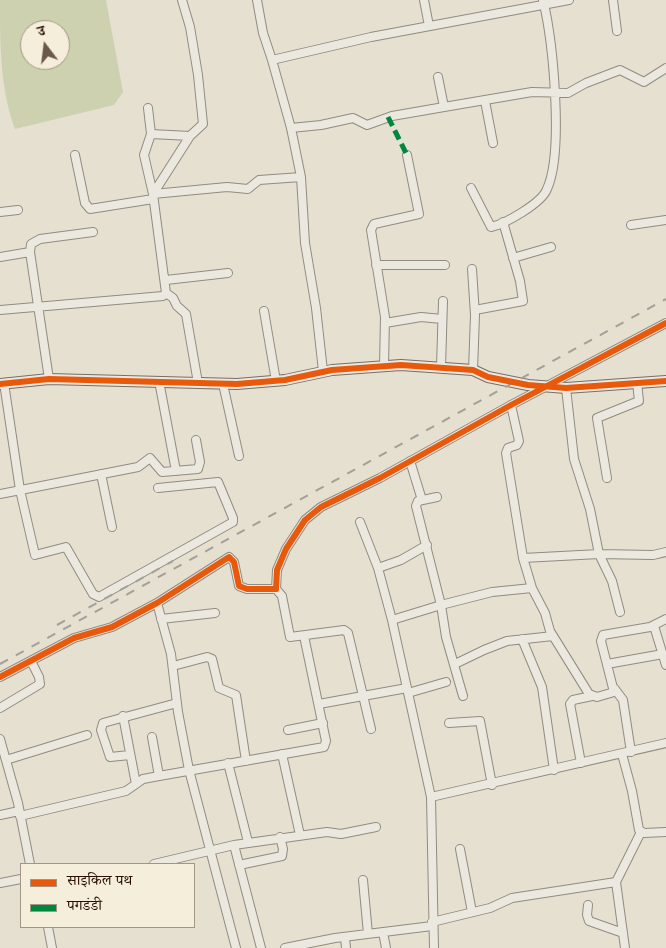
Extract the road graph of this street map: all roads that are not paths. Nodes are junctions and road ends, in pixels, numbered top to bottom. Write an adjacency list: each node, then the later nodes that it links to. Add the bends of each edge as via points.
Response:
1 (182, 0): 18 (street, via 190,27 204,120 201,128)
2 (257, 0): 9 (street)
3 (424, 0): 7 (street)
4 (570, 0): 6 (street)
5 (613, 0): 8 (street)
6 (544, 2): 7 (street); 12 (street)
7 (429, 26): 9 (street, via 371,36)
8 (617, 31)
9 (272, 60): 16 (street)
10 (666, 68): 12 (street, via 644,82 620,70 568,93)
11 (438, 77): 14 (street)
12 (555, 92): 13 (street, via 532,92); 28 (street, via 556,147 548,189 525,210)
13 (484, 101): 14 (street); 19 (street)
14 (444, 107): 16 (street, via 367,124 353,118)
15 (148, 108): 17 (street)
16 (292, 128): 22 (street)
17 (151, 134): 18 (street); 24 (street, via 144,151)
18 (190, 136): 24 (street)
19 (494, 143)
20 (75, 155): 24 (street, via 85,203 90,210)
21 (407, 155): 35 (street, via 420,214 374,224 370,230)
22 (301, 177): 24 (street, via 260,180 248,189 241,186); 52 (street, via 305,243)
23 (470, 188): 28 (street, via 489,225)
24 (153, 196): 39 (street)
25 (18, 210): 26 (street)
26 (0, 212)
27 (666, 220): 29 (street)
28 (503, 222): 34 (street)
29 (631, 225)
30 (93, 232): 32 (street, via 34,241)
31 (551, 247): 34 (street)
32 (30, 252): 33 (street); 42 (street)
33 (0, 256)
34 (513, 258): 44 (street, via 523,302)
35 (376, 264): 36 (street); 48 (street)
36 (445, 265)
37 (472, 269): 44 (street)
38 (228, 273): 39 (street)
39 (166, 280): 40 (street)
40 (166, 293): 42 (street, via 162,296); 59 (street, via 186,314)
41 (443, 301): 46 (street)
42 (38, 308): 43 (street); 53 (street)
43 (0, 310)
44 (475, 310): 51 (street)
45 (264, 311): 55 (street)
46 (442, 319): 48 (street, via 421,317); 50 (street)
47 (666, 322): 61 (street)
48 (385, 323): 49 (street)
49 (384, 366): 50 (street); 52 (street)
50 (441, 367): 51 (street)
51 (473, 370): 61 (street, via 488,378 528,386)
52 (323, 371): 55 (street)
53 (49, 379): 54 (street); 58 (street)
54 (159, 381): 59 (street); 67 (street)
55 (276, 381): 60 (street)
56 (666, 381): 57 (street)
57 (637, 382): 62 (street); 69 (street, via 638,401 597,418)
58 (2, 383): 71 (street)
59 (198, 383): 60 (street)
60 (223, 384): 65 (street)
61 (548, 386): 62 (street); 63 (street)
62 (566, 388): 79 (street, via 574,459 590,509)
63 (512, 404): 66 (street); 80 (street, via 519,441 506,453)
64 (196, 440): 67 (street, via 198,469)
65 (239, 456)
66 (410, 461): 74 (street); 82 (street, via 311,515 286,549 277,570)
67 (176, 471): 68 (street, via 162,472 150,458 138,467)
68 (102, 474): 71 (street); 76 (street)
69 (607, 478)
70 (158, 488): 71 (street, via 218,482 232,522 99,597 94,594 66,547 35,555)
71 (20, 490): 72 (street)
72 (0, 494)
73 (437, 497): 74 (street)
74 (422, 500): 77 (street, via 416,506)
75 (360, 522): 81 (street)
76 (112, 527)
77 (426, 545): 81 (street, via 401,560); 85 (street)
78 (666, 552): 79 (street, via 653,555)
79 (599, 554): 80 (street); 86 (street, via 612,581)
80 (523, 558): 83 (street)
81 (378, 568): 90 (street)
82 (276, 588): 84 (street, via 247,589 239,586 234,562 229,557); 92 (street, via 282,596 288,634 294,638)
83 (532, 588): 85 (street, via 492,592); 93 (street)
84 (157, 602): 88 (street); 96 (street, via 112,627 74,638)
85 (441, 605): 90 (street); 97 (street, via 446,637)
86 (620, 612)
87 (215, 613): 88 (street)
88 (161, 619): 100 (street)
89 (666, 619): 91 (street)
90 (392, 620): 104 (street)
91 (654, 626): 95 (street); 98 (street, via 603,635 601,641)
92 (304, 636): 107 (street, via 347,631); 109 (street)
93 (553, 636): 94 (street); 106 (street)
94 (522, 640): 97 (street, via 484,650); 128 (street, via 543,691)
95 (662, 654): 98 (street); 99 (street)
96 (31, 661): 101 (street); 110 (street, via 40,684)
97 (455, 664): 105 (street)
98 (607, 664): 103 (street)
99 (666, 665)
100 (173, 666): 108 (street); 124 (street, via 207,657 212,659 219,688 236,694)
101 (0, 677)
102 (446, 682): 104 (street)
103 (614, 688): 106 (street, via 611,694); 120 (street, via 623,700)
104 (407, 691): 107 (street); 132 (street)
105 (464, 696)
106 (592, 696): 125 (street, via 572,700 570,704)
107 (363, 697): 109 (street); 114 (street)
108 (177, 703): 111 (street); 127 (street)
109 (319, 704): 112 (street)
110 (0, 708)
111 (123, 716): 122 (street); 122 (street, via 106,720 102,723 102,730 110,758)
112 (323, 723): 115 (street); 121 (street, via 324,747)
113 (449, 723): 131 (street, via 480,721)
114 (371, 729)
115 (288, 730)
116 (88, 736): 123 (street)
117 (152, 737): 129 (street)
118 (0, 739): 123 (street)
119 (666, 743): 120 (street)
120 (627, 753): 125 (street); 136 (street)
121 (282, 754): 124 (street); 138 (street)
122 (130, 755): 130 (street)
123 (6, 760): 133 (street)
124 (246, 761): 126 (street)
125 (581, 763): 128 (street)
126 (228, 764): 127 (street); 140 (street)
127 (189, 770): 129 (street); 143 (street)
128 (554, 770): 131 (street)
129 (159, 776): 130 (street)
130 (136, 784): 133 (street, via 126,791)
131 (492, 785): 132 (street)
132 (431, 797): 153 (street)
133 (20, 813): 134 (street); 144 (street)
134 (0, 815)
135 (376, 827): 138 (street, via 341,834)
136 (641, 832): 137 (street); 149 (street)
137 (666, 832)
138 (300, 835): 139 (street)
139 (280, 837): 140 (street); 146 (street, via 282,856)
140 (248, 842): 141 (street)
141 (234, 845): 143 (street); 146 (street)
142 (460, 849): 152 (street)
143 (211, 850): 145 (street); 160 (street)
144 (30, 863)
145 (158, 863)
146 (239, 865): 161 (street)
147 (20, 878): 150 (street)
148 (363, 880): 157 (street)
149 (616, 882): 152 (street, via 512,898); 156 (street)
150 (0, 883)
151 (588, 905): 156 (street, via 589,921)
152 (472, 912): 153 (street)
153 (432, 924): 155 (street); 165 (street)
154 (48, 928): 159 (street)
155 (383, 932): 157 (street); 164 (street)
156 (623, 933): 166 (street)
157 (368, 934): 158 (street)
158 (345, 937): 162 (street); 163 (street)
159 (52, 948)
160 (236, 948)
161 (261, 948)
162 (285, 948)
163 (346, 948)
164 (386, 948)
165 (434, 948)
166 (625, 948)

